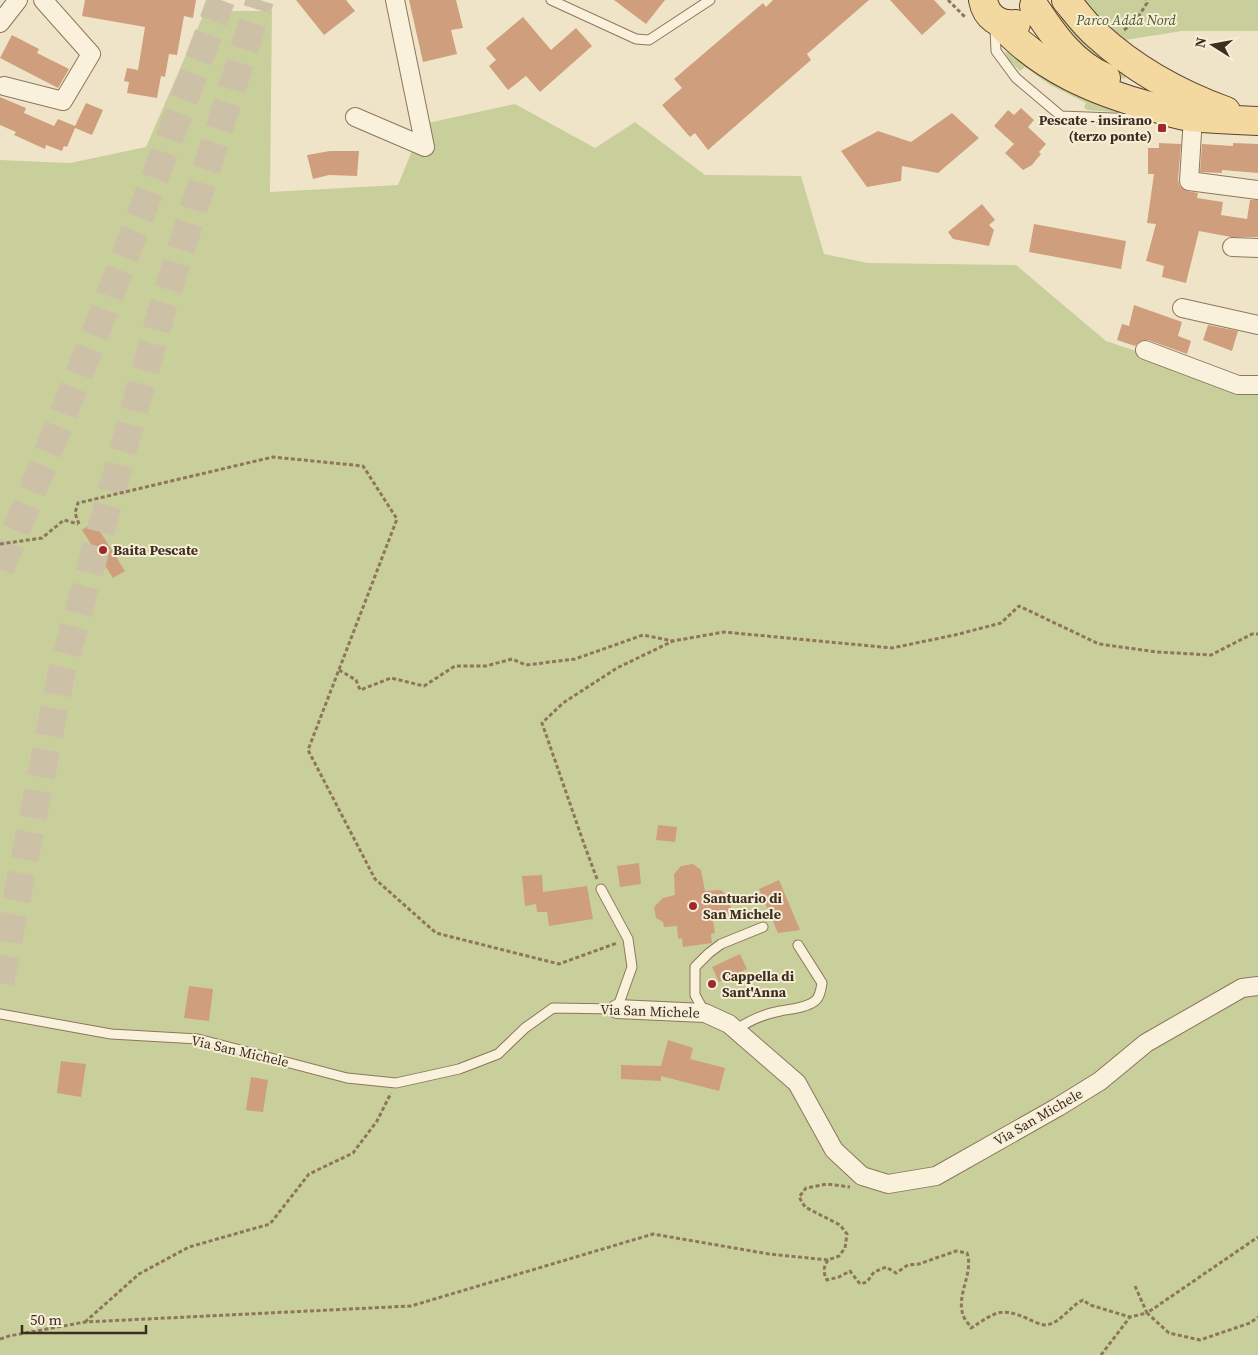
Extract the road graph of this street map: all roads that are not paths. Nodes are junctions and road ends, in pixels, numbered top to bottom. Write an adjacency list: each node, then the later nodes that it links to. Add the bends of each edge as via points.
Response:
1 (18, 0): 9 (street)
2 (43, 0): 10 (street, via 91,54 63,100)
3 (395, 0): 12 (street, via 425,146)
4 (551, 0): 5 (lane, via 643,41)
5 (710, 0)
6 (1066, 0): 14 (main road, via 1096,35 1145,73 1199,101)
7 (1034, 3): 8 (main road, via 1020,22 1010,24); 14 (main road, via 1069,52 1096,74 1188,109)
8 (987, 11): 11 (main road, via 1014,39 1065,75); 11 (lane, via 996,51 1016,78 1061,116 1139,119)
9 (0, 23)
10 (4, 86)
11 (1148, 106): 13 (main road)
12 (355, 117)
13 (1193, 117): 14 (main road); 15 (street, via 1189,181)
14 (1254, 121)
15 (1258, 190)
16 (1232, 248): 17 (street)
17 (1258, 248)
18 (1182, 308): 19 (street)
19 (1258, 325)
20 (1145, 350): 21 (street, via 1238,385)
21 (1258, 385)
22 (601, 889): 26 (lane, via 628,939 632,967)
23 (763, 927): 27 (lane, via 721,944 695,967 695,995)
24 (798, 945): 29 (lane, via 822,983 815,1001 745,1023)
25 (1258, 986): 29 (street, Via San Michele, via 1242,988 1154,1038 1100,1080 1058,1107 936,1176 888,1184 862,1176 834,1150 796,1082)
26 (617, 1009): 27 (street, Via San Michele); 28 (lane, Via San Michele, via 553,1008 525,1028 498,1054 460,1069 396,1083 347,1078 198,1039 111,1034)
27 (705, 1013): 29 (street, Via San Michele)
28 (0, 1014)
29 (736, 1030)

